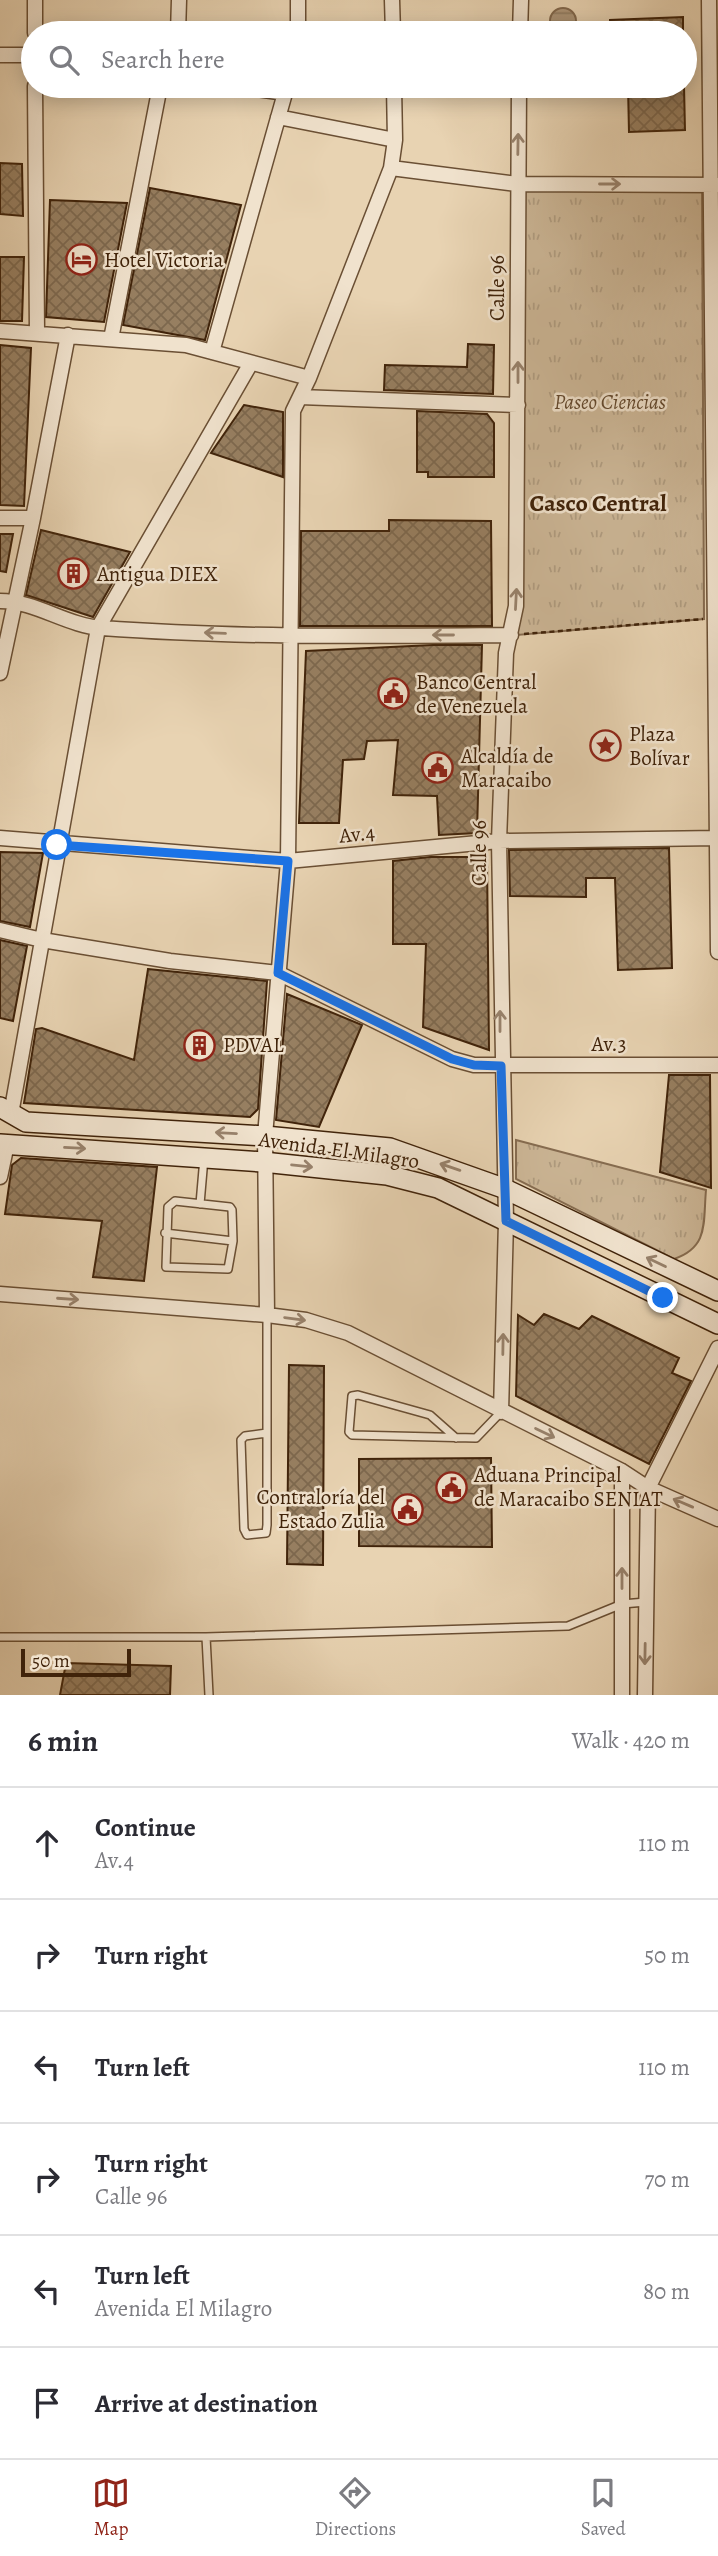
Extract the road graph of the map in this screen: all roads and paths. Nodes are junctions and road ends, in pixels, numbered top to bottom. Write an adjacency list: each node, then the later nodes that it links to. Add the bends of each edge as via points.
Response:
1 (34, 0): 7 (street)
2 (179, 0): 8 (street)
3 (298, 0): 9 (street)
4 (392, 0): 10 (street)
5 (521, 0): 11 (street)
6 (709, 0): 23 (street)
7 (35, 21)
8 (178, 21)
9 (298, 21)
10 (393, 21)
11 (520, 21)
12 (0, 55): 13 (street)
13 (21, 55)
14 (35, 98): 25 (street)
15 (158, 98): 27 (street)
16 (283, 98): 19 (street)
17 (394, 98): 20 (street)
18 (519, 98): 22 (street, Calle 96, one-way to 18)
19 (278, 117): 20 (street); 28 (street)
20 (395, 140): 21 (street)
21 (391, 168): 22 (street); 30 (street)
22 (517, 184): 23 (street, one-way to 23); 32 (street, Calle 96, one-way to 22)
23 (715, 185): 33 (street)
24 (0, 331): 25 (street)
25 (37, 332): 26 (street)
26 (68, 335): 27 (street); 35 (street)
27 (111, 339): 28 (street, via 186,345)
28 (212, 352): 29 (street)
29 (251, 363): 30 (street); 39 (street)
30 (309, 378): 31 (street)
31 (300, 397): 32 (street); 41 (street, via 293,411)
32 (518, 405): 40 (street, Calle 96, one-way to 32, via 516,606)
33 (716, 408): 38 (street)
34 (0, 518): 35 (street)
35 (33, 518): 37 (street)
36 (0, 601): 37 (street)
37 (18, 601): 39 (street); 42 (street)
38 (717, 618): 40 (path); 44 (street)
39 (98, 628): 41 (street, one-way to 39); 46 (street)
40 (511, 635): 41 (street, one-way to 41); 45 (street, Calle 96, via 506,653)
41 (290, 636): 47 (street)
42 (0, 673)
43 (0, 838): 46 (street, Av.4)
44 (717, 838): 45 (street, Av.4); 50 (street)
45 (499, 841): 47 (street, Av.4); 53 (street, Calle 96, one-way to 45)
46 (57, 845): 47 (street, Av.4); 49 (street)
47 (288, 861): 51 (street)
48 (0, 930): 49 (street, Av.3)
49 (42, 940): 51 (street, Av.3); 54 (street)
50 (718, 952)
51 (278, 973): 53 (street, Av.3, via 452,1059); 55 (street)
52 (718, 1065): 53 (street, Av.3)
53 (501, 1066): 60 (street, Calle 96)
54 (5, 1110): 55 (main road, Avenida El Milagro, one-way to 54, via 26,1122)
55 (265, 1136): 58 (street); 60 (main road, Avenida El Milagro, one-way to 55, via 390,1148)
56 (3, 1144): 57 (main road, Avenida El Milagro, one-way to 57); 59 (street)
57 (204, 1157): 58 (main road, Avenida El Milagro); 61 (lane)
58 (263, 1162): 62 (main road, Avenida El Milagro, one-way to 62, via 400,1178 438,1188); 67 (street)
59 (0, 1177)
60 (503, 1188): 62 (street, Calle 96); 65 (main road, Avenida El Milagro, one-way to 60)
61 (200, 1203): 63 (lane, via 171,1202); 64 (lane, via 230,1207)
62 (506, 1221): 68 (main road, Avenida El Milagro); 70 (street, Calle 96, one-way to 62)
63 (165, 1233): 64 (lane); 64 (lane, via 167,1269 223,1271 231,1265)
64 (233, 1241)
65 (718, 1291)
66 (0, 1294): 67 (street, one-way to 67)
67 (267, 1315): 70 (street, one-way to 70, via 306,1320 348,1333); 71 (lane)
68 (718, 1324)
69 (718, 1348): 74 (street)
70 (501, 1412): 72 (lane, via 476,1438); 73 (street, one-way to 73)
71 (267, 1433): 71 (lane, via 241,1440 247,1535 266,1533)
72 (456, 1438): 72 (lane, via 430,1415 352,1396 352,1435)
73 (622, 1471): 74 (street); 77 (street, one-way to 73)
74 (648, 1488): 75 (street, one-way to 74); 76 (street)
75 (718, 1519)
76 (646, 1602): 77 (lane); 82 (street, one-way to 82)
77 (622, 1604): 79 (lane, via 568,1626); 81 (street)
78 (0, 1637): 79 (lane)
79 (206, 1637): 80 (lane)
80 (209, 1695)
81 (621, 1695)
82 (645, 1695)

